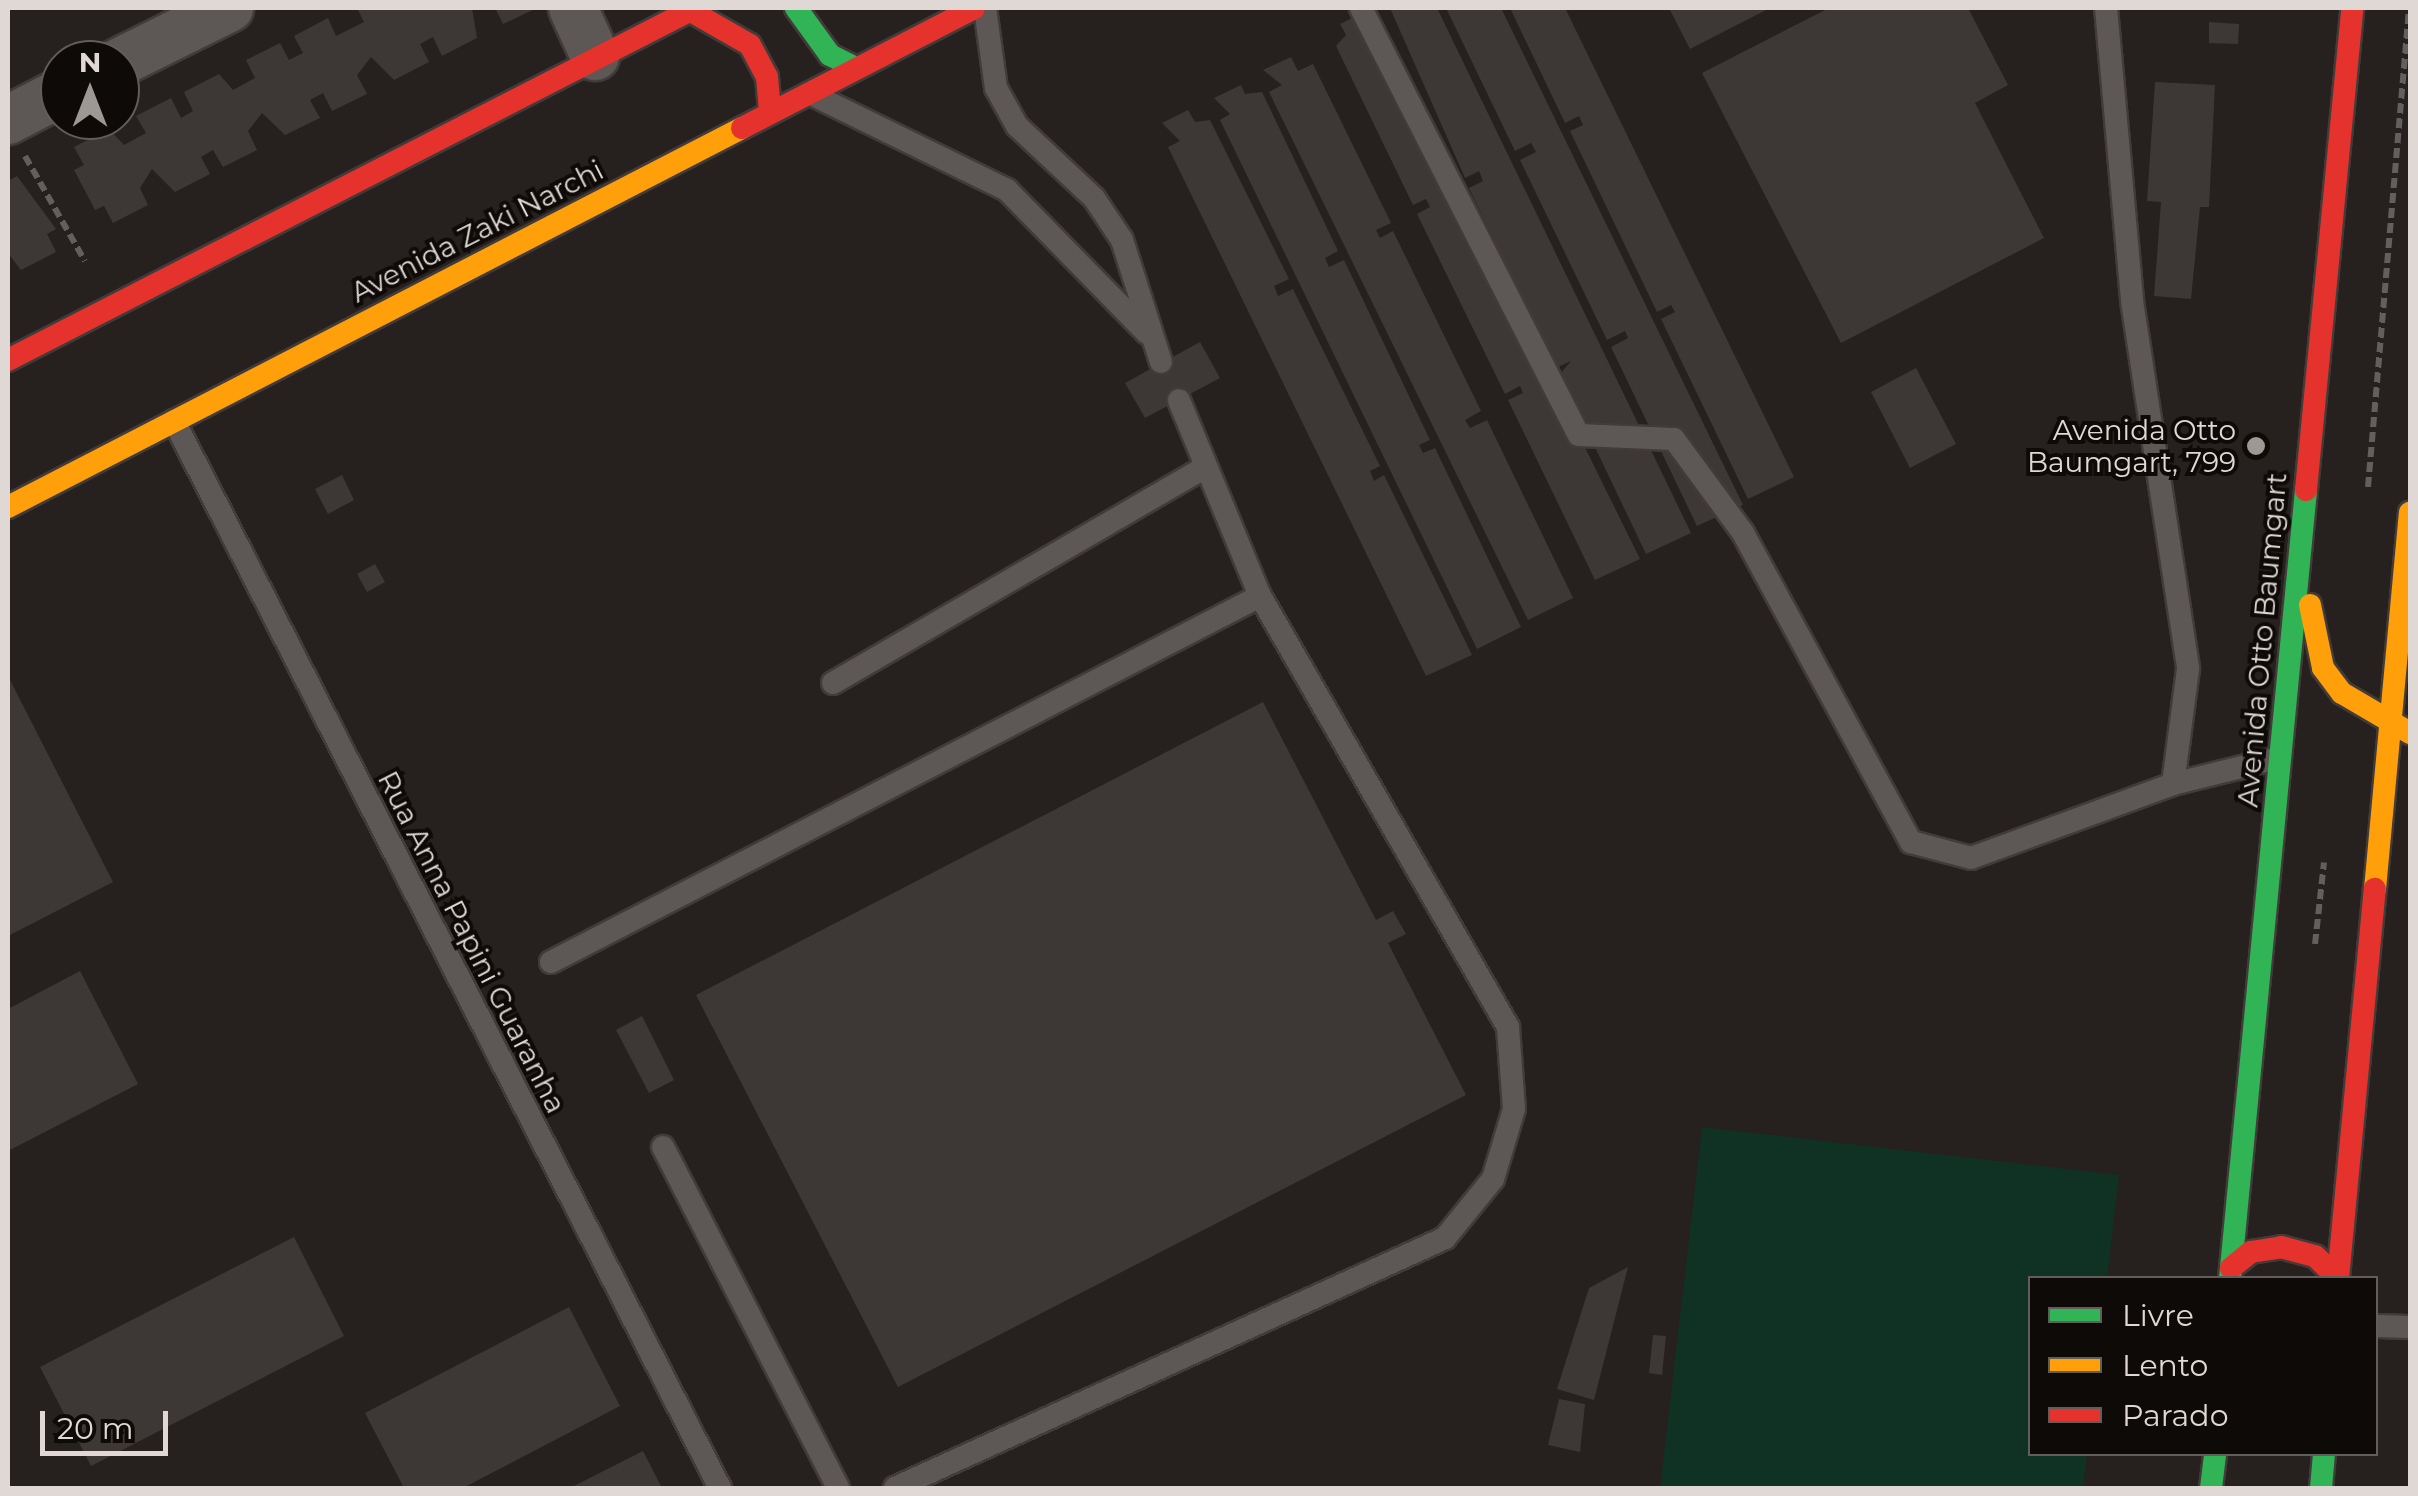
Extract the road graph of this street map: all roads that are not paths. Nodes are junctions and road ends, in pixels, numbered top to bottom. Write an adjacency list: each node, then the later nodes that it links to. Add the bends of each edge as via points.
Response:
1 (229, 8): 10 (street)
2 (573, 8): 11 (street)
3 (796, 8): 12 (main road, via 830,55)
4 (974, 8): 12 (main road, Avenida Zaki Narchi)
5 (985, 8): 17 (lane, via 996,88 1017,126 1094,198 1122,240)
6 (1361, 8): 30 (lane, via 1579,435 1674,439 1743,533 1911,842 1971,858)
7 (2106, 8): 30 (lane, via 2132,300 2188,669)
8 (2352, 8): 25 (main road, Avenida Otto Baumgart)
9 (692, 9): 11 (main road); 15 (main road, via 723,22 750,45 767,77)
10 (140, 52)
11 (595, 56): 18 (main road)
12 (856, 68): 13 (main road, Avenida Zaki Narchi)
13 (807, 93): 15 (main road, Avenida Zaki Narchi); 17 (lane, via 1008,190)
14 (40, 109): 16 (street)
15 (770, 112): 21 (main road, Avenida Zaki Narchi)
16 (12, 131)
17 (1147, 334): 19 (lane)
18 (8, 360)
19 (1161, 362)
20 (1179, 400): 22 (lane)
21 (174, 421): 23 (main road, Avenida Zaki Narchi); 42 (lane, Rua Anna Papini Guaranha)
22 (1206, 467): 26 (lane); 27 (lane)
23 (8, 507)
24 (2410, 512): 28 (main road)
25 (2302, 549): 28 (main road, via 2323,668 2366,714); 29 (main road, Avenida Otto Baumgart)
26 (1260, 596): 33 (lane); 44 (lane, via 1508,1027 1514,1109 1493,1179 1444,1238)
27 (833, 683)
28 (2402, 730): 32 (main road)
29 (2281, 757): 30 (lane); 35 (main road, Avenida Otto Baumgart)
30 (2172, 784)
31 (2397, 920): 32 (main road)
32 (2376, 948): 37 (main road)
33 (551, 962)
34 (664, 1147): 43 (lane)
35 (2231, 1273): 36 (main road, via 2281,1247 2315,1256)
36 (2336, 1276)
37 (2338, 1276)
38 (2378, 1326): 39 (lane)
39 (2410, 1327)
40 (2214, 1456): 45 (main road)
41 (2324, 1456): 46 (main road)
42 (720, 1488)
43 (838, 1488)
44 (895, 1488)
45 (2212, 1488)
46 (2321, 1488)

